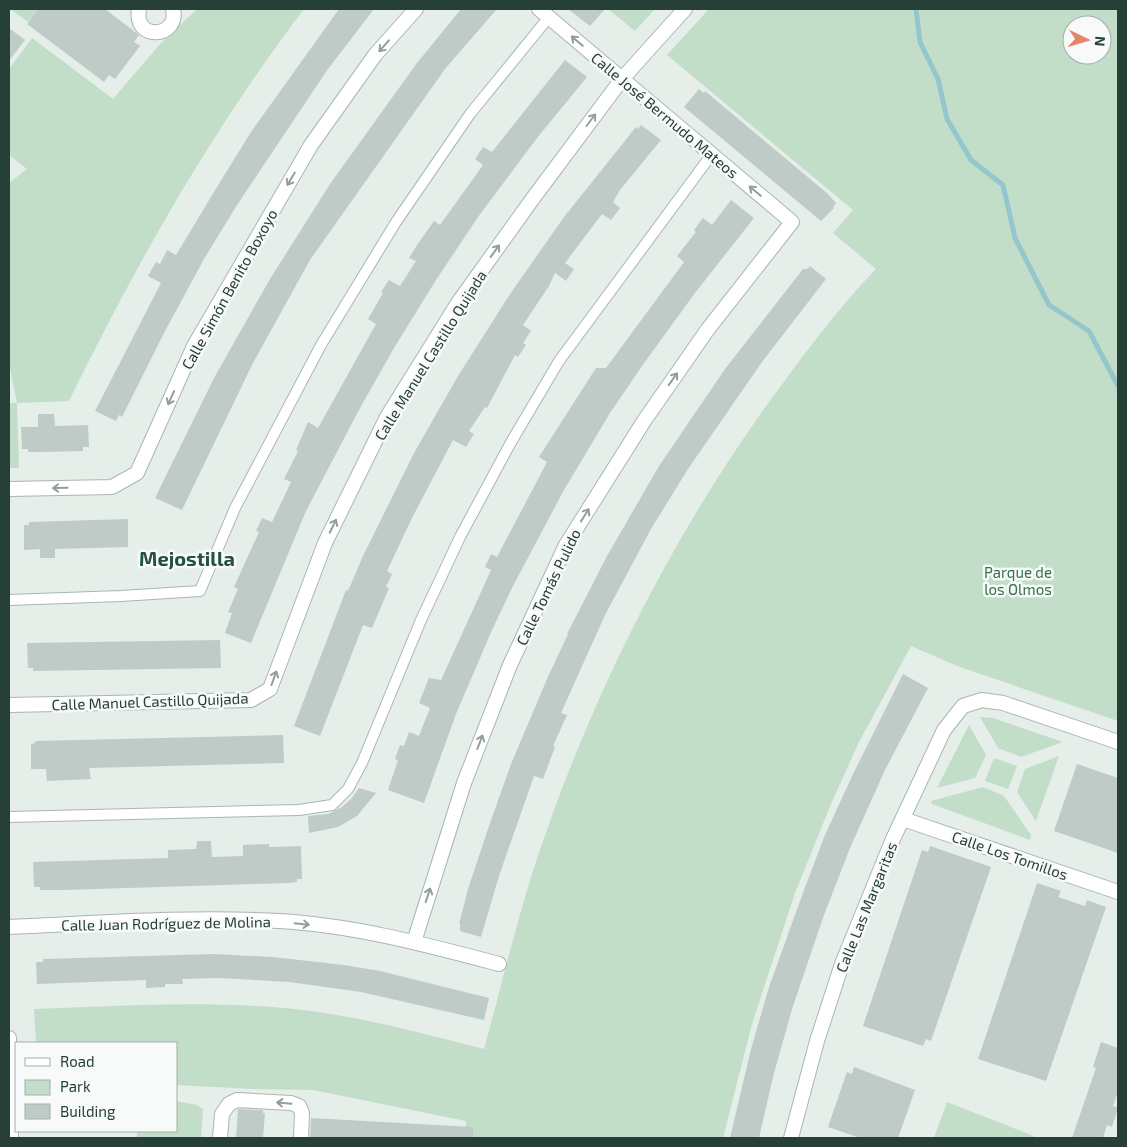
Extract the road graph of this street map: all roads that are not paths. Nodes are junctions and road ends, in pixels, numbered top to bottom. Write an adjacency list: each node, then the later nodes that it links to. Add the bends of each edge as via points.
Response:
1 (139, 9): 2 (street, via 142,26 158,33 172,24)
2 (173, 9)
3 (416, 9): 9 (street, Calle Simón Benito Boxoyo, one-way to 9, via 375,55 311,145 194,346 137,473 112,487)
4 (684, 9): 6 (street, Calle Manuel Castillo Quijada)
5 (544, 13): 6 (street, Calle José Bermudo Mateos, one-way to 5); 10 (street, via 391,230 321,345 236,508 200,591)
6 (622, 79): 7 (street, Calle José Bermudo Mateos); 11 (street, Calle Manuel Castillo Quijada, one-way to 6, via 251,700 270,689 324,543 387,417 458,303)
7 (712, 154): 8 (street, Calle José Bermudo Mateos, one-way to 7); 13 (street, via 559,361 514,435 448,562 362,763 348,789 332,805 299,810)
8 (792, 222): 17 (street, Calle Tomás Pulido, one-way to 8, via 464,783 510,665 566,545 702,336)
9 (9, 489)
10 (9, 600)
11 (9, 704)
12 (1118, 742): 14 (street, Calle Las Margaritas, via 1003,703 982,700 963,706 944,730)
13 (9, 817)
14 (902, 819): 15 (street, Calle Los Tomillos); 23 (street, Calle Las Margaritas, via 842,964)
15 (1118, 892)
16 (9, 927): 17 (street, Calle Juan Rodríguez de Molina, one-way to 17, via 261,920 331,927)
17 (414, 942): 18 (street, Calle Juan Rodríguez de Molina)
18 (499, 964)
19 (9, 1038): 20 (street)
20 (11, 1138)
21 (220, 1138): 22 (street, one-way to 21, via 302,1113 299,1106 237,1100 228,1104 222,1114)
22 (301, 1138)
23 (791, 1138)

